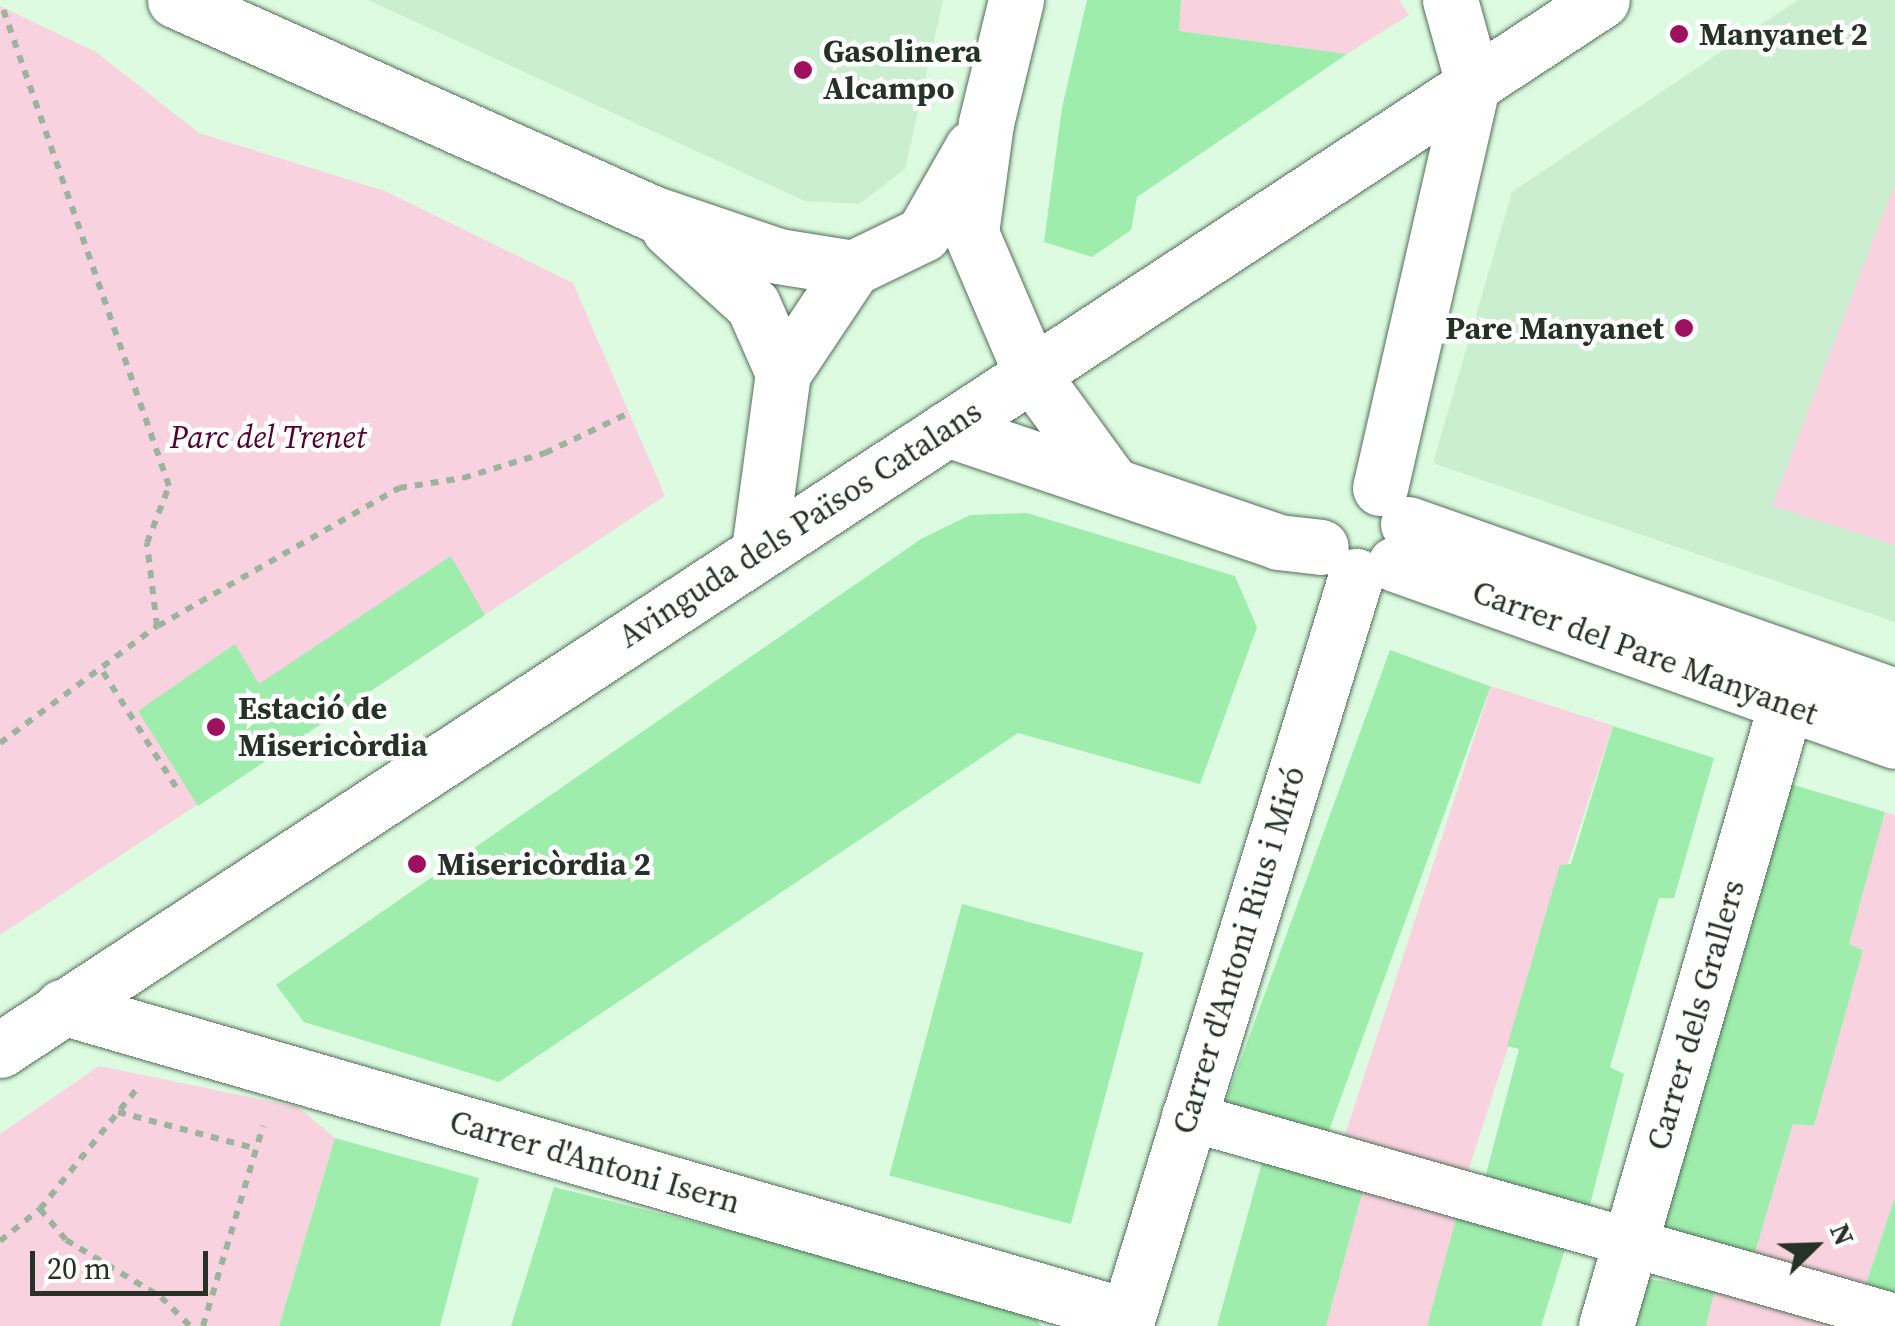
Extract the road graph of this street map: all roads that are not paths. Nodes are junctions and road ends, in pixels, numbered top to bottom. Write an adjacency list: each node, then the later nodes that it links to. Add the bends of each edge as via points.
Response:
1 (176, 0): 7 (street)
2 (1016, 0): 6 (street)
3 (1450, 0): 5 (street)
4 (1602, 0): 5 (street, Avinguda dels Països Catalans)
5 (1473, 84): 10 (street, Avinguda dels Països Catalans); 13 (street, Carrer d'Antoni Rius i Miró)
6 (986, 123): 8 (street, via 923,234); 10 (street, via 971,233)
7 (652, 213): 8 (street, via 778,256); 9 (street, via 753,305)
8 (853, 268): 9 (street)
9 (782, 372): 14 (street)
10 (1031, 374): 11 (street, Avinguda dels Països Catalans); 12 (street)
11 (947, 429): 12 (street, Carrer del Pare Manyanet); 14 (street, Avinguda dels Països Catalans)
12 (1112, 484): 13 (street, Carrer del Pare Manyanet, via 1278,542)
13 (1372, 540): 15 (street, Carrer del Pare Manyanet); 16 (street, Carrer del Pare Manyanet); 20 (street, Carrer d'Antoni Rius i Miró)
14 (759, 550): 18 (street, Avinguda dels Països Catalans)
15 (1895, 696)
16 (1786, 704): 17 (street, Carrer del Pare Manyanet); 21 (street, Carrer dels Grallers)
17 (1895, 742)
18 (62, 1007): 19 (street, Avinguda dels Països Catalans); 23 (street, Carrer d'Antoni Isern)
19 (0, 1050)
20 (1186, 1116): 21 (street); 23 (street, Carrer d'Antoni Rius i Miró)
21 (1631, 1244): 22 (street); 24 (street, Carrer dels Grallers)
22 (1895, 1318)
23 (1126, 1321)
24 (1606, 1326)

